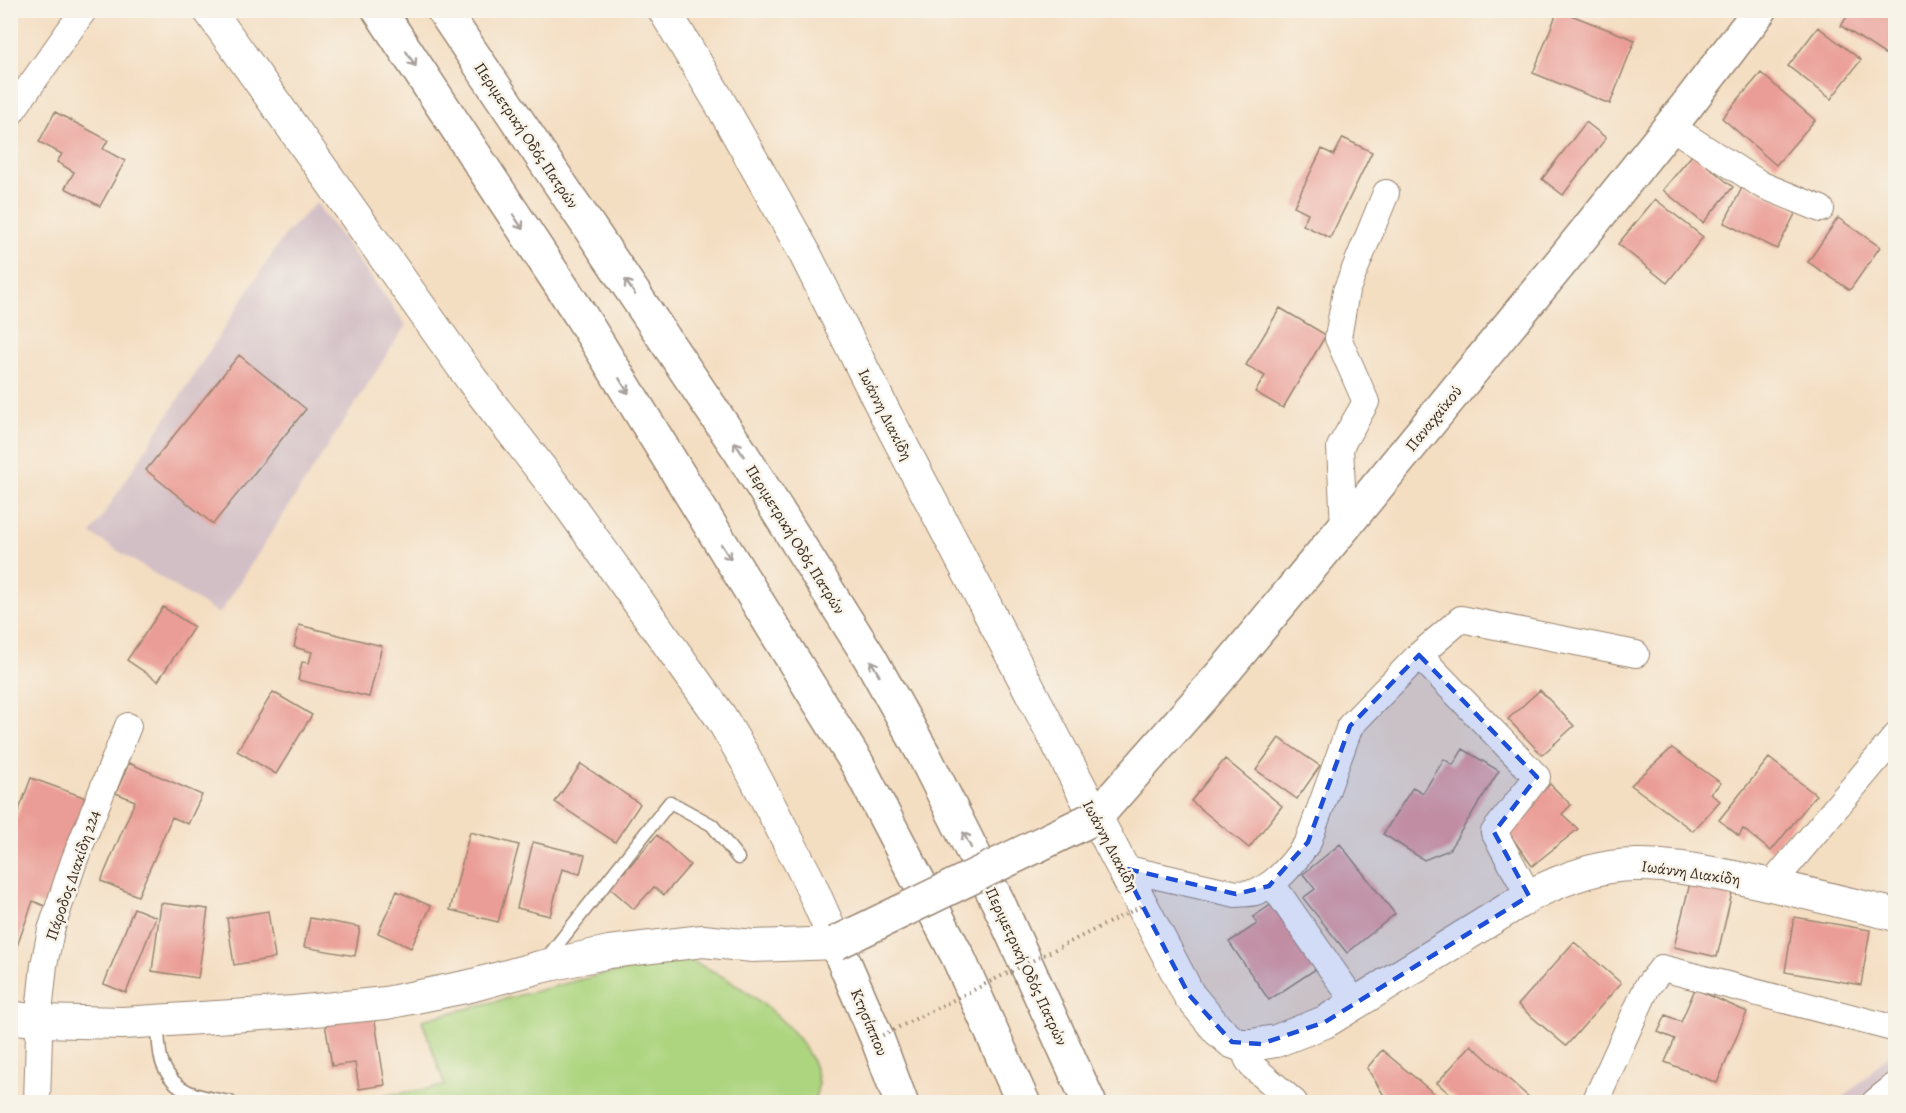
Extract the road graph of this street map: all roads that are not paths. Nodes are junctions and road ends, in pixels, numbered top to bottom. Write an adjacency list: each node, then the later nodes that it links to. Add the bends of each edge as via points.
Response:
1 (84, 10): 7 (street)
2 (209, 10): 23 (street, via 472,380 568,505 720,716 807,877)
3 (379, 10): 34 (main road, one-way to 34, via 581,316 858,765 958,957)
4 (443, 10): 35 (main road, Περιμετρική Οδός Πατρών, one-way to 4, via 998,902 875,667 740,451)
5 (664, 10): 16 (street, Ιωάννη Διακίδη, via 802,248)
6 (1760, 10): 8 (main road, Παναχαϊκού)
7 (10, 114)
8 (1670, 126): 10 (street, via 1762,185); 11 (main road, Παναχαϊκού)
9 (1386, 194): 11 (street, via 1346,291 1338,338 1366,402 1340,447)
10 (1821, 209)
11 (1344, 527): 16 (main road, Παναχαϊκού)
12 (1636, 654): 13 (street, via 1461,619)
13 (1419, 655): 19 (street, via 1350,726 1308,842); 21 (street, via 1537,777 1494,832)
14 (128, 726): 26 (street, Πάροδος Διακίδη 224, via 74,861)
15 (1896, 736): 20 (street)
16 (1096, 817): 18 (street, Ιωάννη Διακίδη); 23 (main road, bridge)
17 (738, 858): 24 (lane, via 712,825 670,802)
18 (1123, 868): 19 (street, via 1236,894 1254,893); 29 (street, Ιωάννη Διακίδη, via 1189,995 1228,1040)
19 (1272, 884): 25 (street)
20 (1771, 885): 21 (street, Ιωάννη Διακίδη, via 1679,868 1633,865 1584,874); 22 (street, Ιωάννη Διακίδη)
21 (1529, 896): 25 (street, Ιωάννη Διακίδη)
22 (1896, 915)
23 (836, 943): 24 (street, via 753,946 703,941 609,952); 33 (main road, Κτησίππου)
24 (540, 967): 27 (street, via 386,1003)
25 (1356, 1005): 29 (street, Ιωάννη Διακίδη, via 1302,1032)
26 (25, 1019): 27 (street); 31 (street, Πάροδος Διακίδη 224)
27 (157, 1021): 32 (lane, via 162,1064 176,1086 200,1097)
28 (1896, 1029): 37 (street, via 1662,968 1647,987)
29 (1246, 1045): 36 (street, via 1252,1066)
30 (1896, 1085): 38 (street)
31 (37, 1102)
32 (231, 1102)
33 (901, 1102)
34 (1023, 1102)
35 (1089, 1102)
36 (1294, 1102)
37 (1595, 1102)
38 (1875, 1102)

